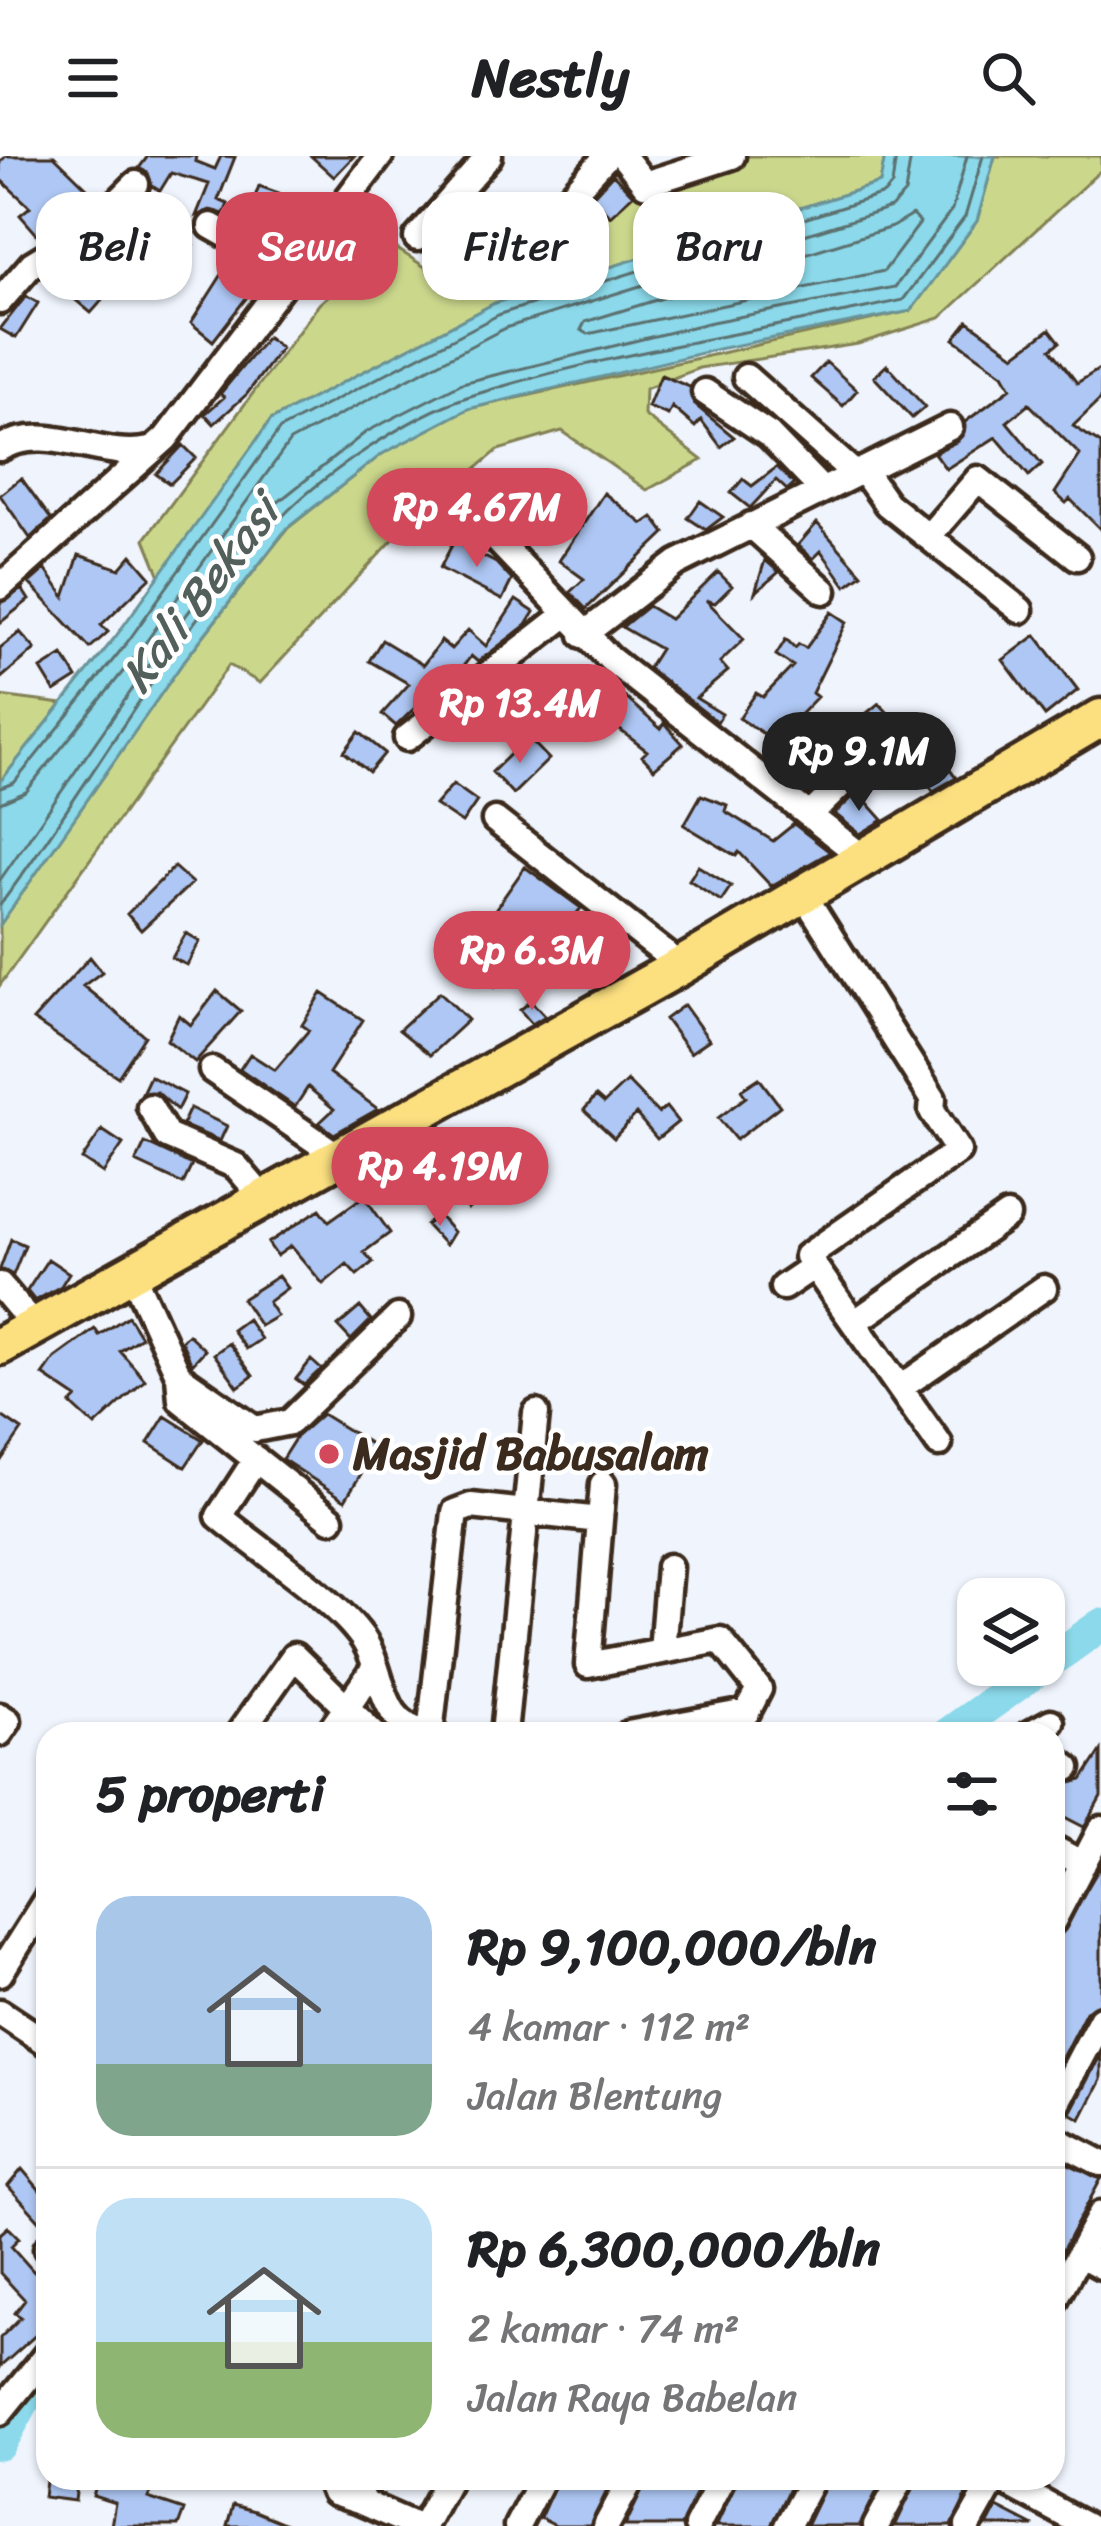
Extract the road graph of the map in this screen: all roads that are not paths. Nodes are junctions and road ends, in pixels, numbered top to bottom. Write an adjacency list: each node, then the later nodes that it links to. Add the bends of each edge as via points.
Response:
1 (380, 156): 7 (street)
2 (489, 156): 11 (street)
3 (607, 156): 8 (street)
4 (623, 156): 5 (street, via 646,184)
5 (732, 156)
6 (136, 184): 13 (street, via 88,231 32,264)
7 (352, 192)
8 (574, 192)
9 (211, 226): 10 (street)
10 (216, 229)
11 (417, 238)
12 (269, 300): 18 (street)
13 (0, 301)
14 (746, 377): 19 (street)
15 (704, 392): 20 (street, via 769,435)
16 (950, 428): 19 (street)
17 (0, 448): 18 (street, via 34,436)
18 (150, 450): 25 (street)
19 (859, 472): 20 (street); 23 (street)
20 (822, 490): 22 (street)
21 (477, 519): 28 (street)
22 (751, 525): 26 (street); 29 (street, via 677,563)
23 (928, 537): 24 (street, via 978,479); 27 (street)
24 (1077, 557)
25 (0, 586)
26 (824, 590)
27 (1020, 610)
28 (564, 616): 29 (street); 31 (street)
29 (583, 635): 33 (street)
30 (1101, 718): 35 (main road)
31 (407, 738)
32 (854, 745): 33 (street, via 855,771)
33 (811, 814): 35 (street)
34 (495, 820): 37 (street)
35 (860, 856): 36 (main road)
36 (802, 892): 37 (main road); 43 (street, via 958,1151 807,1256)
37 (681, 966): 40 (main road)
38 (212, 1070): 40 (street)
39 (150, 1107): 41 (street, via 167,1136 236,1166)
40 (338, 1156): 41 (main road)
41 (265, 1201): 44 (main road)
42 (1007, 1216): 49 (street)
43 (814, 1266): 46 (street); 49 (street)
44 (133, 1275): 50 (main road); 52 (street)
45 (0, 1285): 50 (street)
46 (783, 1287)
47 (1044, 1288): 53 (street)
48 (398, 1317): 52 (street, via 281,1427 247,1426)
49 (854, 1323): 53 (street)
50 (35, 1327): 51 (main road)
51 (0, 1346)
52 (179, 1376): 56 (street, via 181,1400)
53 (900, 1388): 55 (street)
54 (536, 1413): 58 (street)
55 (939, 1444)
56 (256, 1459): 59 (street); 63 (street, via 219,1516 358,1630)
57 (603, 1484): 60 (street)
58 (526, 1513): 60 (street); 70 (street, via 471,1506 455,1512); 71 (street)
59 (331, 1519)
60 (600, 1520): 62 (street, via 588,1664)
61 (669, 1568): 62 (street)
62 (662, 1651): 72 (street, via 720,1640 759,1689 747,1712)
63 (375, 1667): 64 (street); 69 (street)
64 (347, 1706): 66 (street, via 294,1657); 67 (street); 68 (street)
65 (0, 1716): 73 (street, via 8,1721)
66 (248, 1722)
67 (336, 1722)
68 (362, 1722)
69 (398, 1722)
70 (431, 1722)
71 (505, 1722)
72 (693, 1722)
73 (0, 1733)
74 (1101, 1829): 76 (street)
75 (1065, 1854): 76 (street)
76 (1083, 1864): 77 (street)
77 (1065, 1898)
78 (36, 1916): 79 (street)
79 (0, 1973)
80 (0, 2012): 82 (street)
81 (1101, 2019): 83 (street)
82 (36, 2036)
83 (1065, 2087)
84 (1065, 2144): 85 (street)
85 (1101, 2163)
86 (1101, 2214): 87 (street)
87 (1090, 2260): 88 (street)
88 (1065, 2289)
89 (36, 2368): 90 (street)
90 (0, 2412)
91 (332, 2490): 92 (street)
92 (362, 2490): 102 (street)
93 (442, 2490): 102 (street)
94 (536, 2490): 103 (street)
95 (626, 2490): 104 (street)
96 (716, 2490): 105 (street)
97 (806, 2490): 106 (street)
98 (896, 2490): 107 (street)
99 (989, 2490): 108 (street)
100 (1016, 2490): 101 (street)
101 (1068, 2522)
102 (420, 2526)
103 (517, 2526)
104 (606, 2526)
105 (697, 2526)
106 (787, 2526)
107 (876, 2526)
108 (968, 2526)

